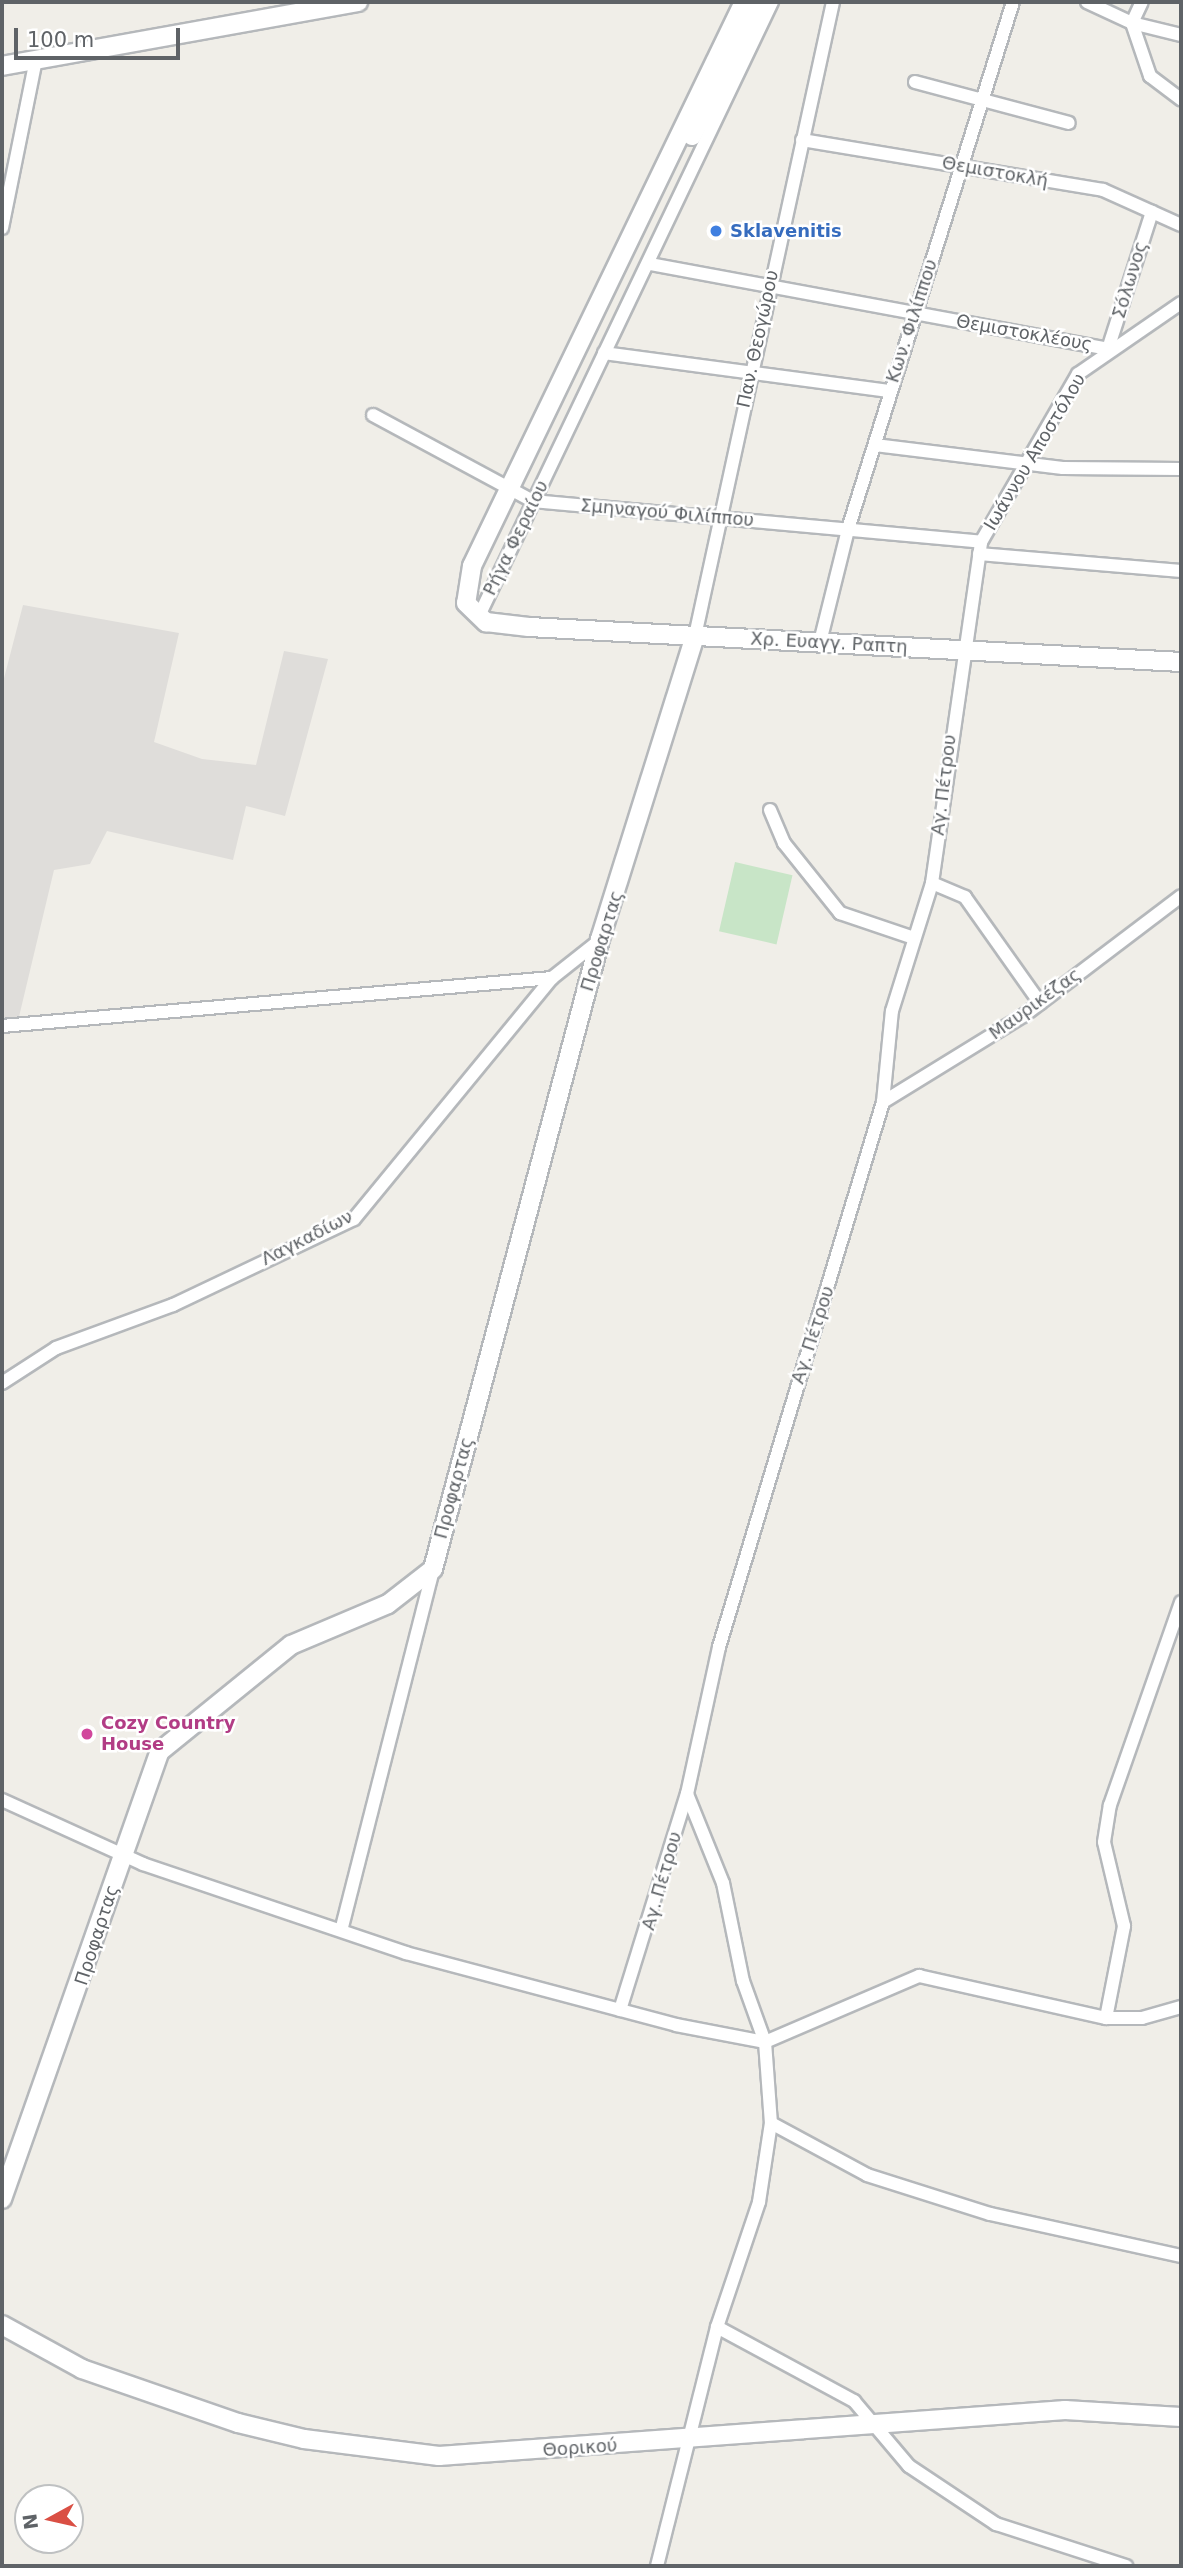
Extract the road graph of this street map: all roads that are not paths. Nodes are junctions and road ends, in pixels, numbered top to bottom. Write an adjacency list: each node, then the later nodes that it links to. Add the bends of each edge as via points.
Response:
1 (359, 2): 11 (street)
2 (744, 2): 18 (street, Ρήγα Φεραίου)
3 (758, 2): 18 (street, Ρήγα Φεραίου, via 681,156)
4 (772, 2): 20 (street, Ρήγα Φεραίου)
5 (833, 2): 17 (street, Παν. Θεογώρου)
6 (1013, 2): 14 (street, Κων. Φιλίππου)
7 (1087, 2): 9 (street)
8 (1142, 2): 9 (street)
9 (1132, 23): 10 (street); 15 (street, via 1150,76)
10 (1181, 35)
11 (36, 60): 12 (street); 23 (street)
12 (2, 66)
13 (915, 82): 14 (street)
14 (985, 98): 16 (street); 19 (street, Κων. Φιλίππου)
15 (1181, 99)
16 (1069, 123)
17 (802, 140): 19 (street, Θεμιστοκλή); 25 (street, Παν. Θεογώρου)
18 (671, 163): 20 (street); 36 (street, Ρήγα Φεραίου)
19 (963, 166): 21 (street, Θεμιστοκλή, via 1103,190); 27 (street, Κων. Φιλίππου)
20 (688, 172): 24 (street, Ρήγα Φεραίου)
21 (1152, 212): 22 (street, Θεμιστοκλή); 28 (street, Σόλωνος)
22 (1181, 226)
23 (2, 228)
24 (650, 264): 25 (street, Θεμιστοκλέους); 29 (street, Ρήγα Φεραίου)
25 (769, 286): 27 (street, Θεμιστοκλέους); 30 (street, Παν. Θεογώρου)
26 (1181, 303): 28 (street, Ιωάννου Αποστόλου)
27 (913, 314): 28 (street, Θεμιστοκλέους); 31 (street, Κων. Φιλίππου)
28 (1108, 349): 34 (street, Ιωάννου Αποστόλου, via 1079,374)
29 (604, 353): 30 (street); 37 (street, Ρήγα Φεραίου)
30 (752, 374): 31 (street); 38 (street, Παν. Θεογώρου)
31 (890, 391): 33 (street, Κων. Φιλίππου)
32 (373, 415): 36 (street, Σμηναγού Φιλίππου)
33 (875, 445): 34 (street); 39 (street, Κων. Φιλίππου)
34 (1028, 464): 35 (street); 40 (street, Ιωάννου Αποστόλου)
35 (1181, 469)
36 (512, 488): 37 (street, Σμηναγού Φιλίππου); 42 (street, Ρήγα Φεραίου, via 465,584 466,603)
37 (534, 501): 38 (street, Σμηναγού Φιλίππου); 42 (street, Ρήγα Φεραίου)
38 (717, 518): 39 (street, Σμηναγού Φιλίππου); 43 (street, Παν. Θεογώρου)
39 (849, 526): 40 (street, Σμηναγού Φιλίππου); 44 (street, Κων. Φιλίππου)
40 (980, 548): 41 (street, Σμηναγού Φιλίππου); 45 (street, Ιωάννου Αποστόλου)
41 (1181, 572)
42 (478, 618): 43 (street, Χρ. Ευαγγ. Ραπτη, via 529,628)
43 (695, 636): 44 (street, Χρ. Ευαγγ. Ραπτη); 51 (street, Προφαρτας)
44 (820, 642): 45 (street, Χρ. Ευαγγ. Ραπτη)
45 (961, 650): 46 (street, Χρ. Ευαγγ. Ραπτη); 48 (street, Αγ. Πέτρου)
46 (1181, 662)
47 (770, 810): 50 (street, via 784,843 840,913)
48 (932, 883): 50 (street, Αγ. Πέτρου); 53 (street, via 965,897)
49 (1181, 896): 53 (street, Μαυρικέζας)
50 (914, 937): 55 (street, Αγ. Πέτρου, via 892,1011)
51 (600, 939): 52 (street, Λαγκαδίων); 57 (street, Προφαρτας)
52 (552, 978): 54 (street); 56 (street, Λαγκαδίων, via 354,1219 173,1305 56,1348)
53 (1040, 1003): 55 (street, Μαυρικέζας)
54 (2, 1026)
55 (883, 1102): 59 (street, Αγ. Πέτρου, via 719,1647)
56 (2, 1383)
57 (433, 1569): 61 (street, Προφαρτας, via 388,1604 291,1645 159,1752); 62 (street)
58 (1181, 1602): 65 (street, via 1110,1805 1104,1842 1124,1926)
59 (687, 1794): 64 (street, Αγ. Πέτρου); 66 (street, via 723,1883 743,1982)
60 (2, 1800): 61 (street)
61 (124, 1855): 62 (street, via 239,1899); 68 (street, Προφαρτας)
62 (342, 1927): 64 (street, via 406,1953)
63 (1181, 2007): 65 (street, via 1142,2018)
64 (620, 2010): 66 (street)
65 (1107, 2018): 66 (street, via 919,1976)
66 (765, 2042): 67 (street)
67 (771, 2123): 69 (street, via 878,2179 1002,2217); 71 (street, via 759,2202)
68 (2, 2199)
69 (1181, 2256)
70 (3, 2324): 74 (street, Θορικού, via 82,2369 177,2405 304,2439 439,2456)
71 (716, 2327): 73 (street, via 826,2382); 74 (street)
72 (1181, 2417): 73 (street, Θορικού, via 1065,2410)
73 (877, 2425): 74 (street, Θορικού); 76 (street, via 908,2466 996,2524)
74 (690, 2440): 75 (street)
75 (657, 2566)
76 (1126, 2566)

